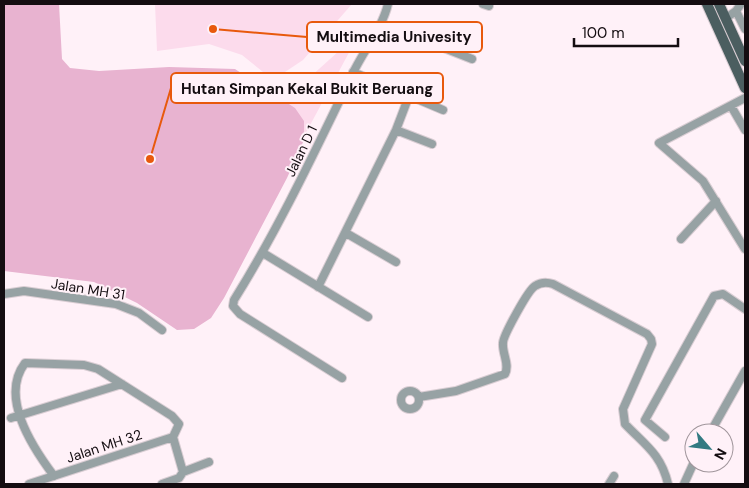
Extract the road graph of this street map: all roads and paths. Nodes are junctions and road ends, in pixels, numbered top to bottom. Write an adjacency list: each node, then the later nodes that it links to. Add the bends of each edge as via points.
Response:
1 (388, 4): 6 (street, Jalan D 1)
2 (707, 4): 11 (main road)
3 (719, 4): 5 (main road)
4 (738, 7): 5 (street); 7 (street)
5 (726, 18): 9 (main road)
6 (381, 22): 8 (street); 10 (street, Jalan D 1)
7 (745, 29)
8 (472, 59)
9 (745, 61)
10 (353, 72): 12 (street); 25 (street, Jalan D 1)
11 (745, 88)
12 (409, 96): 15 (street); 18 (street)
13 (745, 98): 14 (street)
14 (731, 106): 17 (street); 19 (street)
15 (443, 110)
16 (692, 113): 17 (street)
17 (698, 122): 21 (street, via 663,144 703,181)
18 (396, 130): 20 (street); 22 (street)
19 (745, 130)
20 (432, 144)
21 (716, 201): 23 (street); 24 (street)
22 (346, 233): 26 (street); 27 (street)
23 (681, 239)
24 (745, 249)
25 (264, 253): 27 (street); 34 (street, Jalan D 1, via 233,306 240,314)
26 (396, 262)
27 (318, 287): 30 (street)
28 (4, 294): 31 (street, Jalan MH 31, via 24,291 116,304 138,313)
29 (745, 309): 41 (street, via 723,294 714,296 645,420)
30 (368, 317)
31 (162, 330)
32 (745, 371): 39 (street)
33 (9, 378): 35 (street, via 25,363 34,362 84,365 98,369)
34 (342, 378)
35 (122, 384): 38 (street); 40 (street, via 172,416 179,424)
36 (419, 397): 49 (street, via 456,391 505,374 503,339 534,286 545,282 553,284 651,339 652,344 623,409 623,417 656,455)
37 (7, 410): 38 (street)
38 (11, 418): 44 (street)
39 (716, 423)
40 (173, 437): 43 (street); 44 (street, Jalan MH 32)
41 (665, 437)
42 (209, 462): 43 (street)
43 (182, 472): 47 (street, via 179,478)
44 (54, 476): 46 (street, Jalan MH 32)
45 (614, 476): 48 (street)
46 (29, 484)
47 (162, 484)
48 (610, 484)
49 (668, 484)

